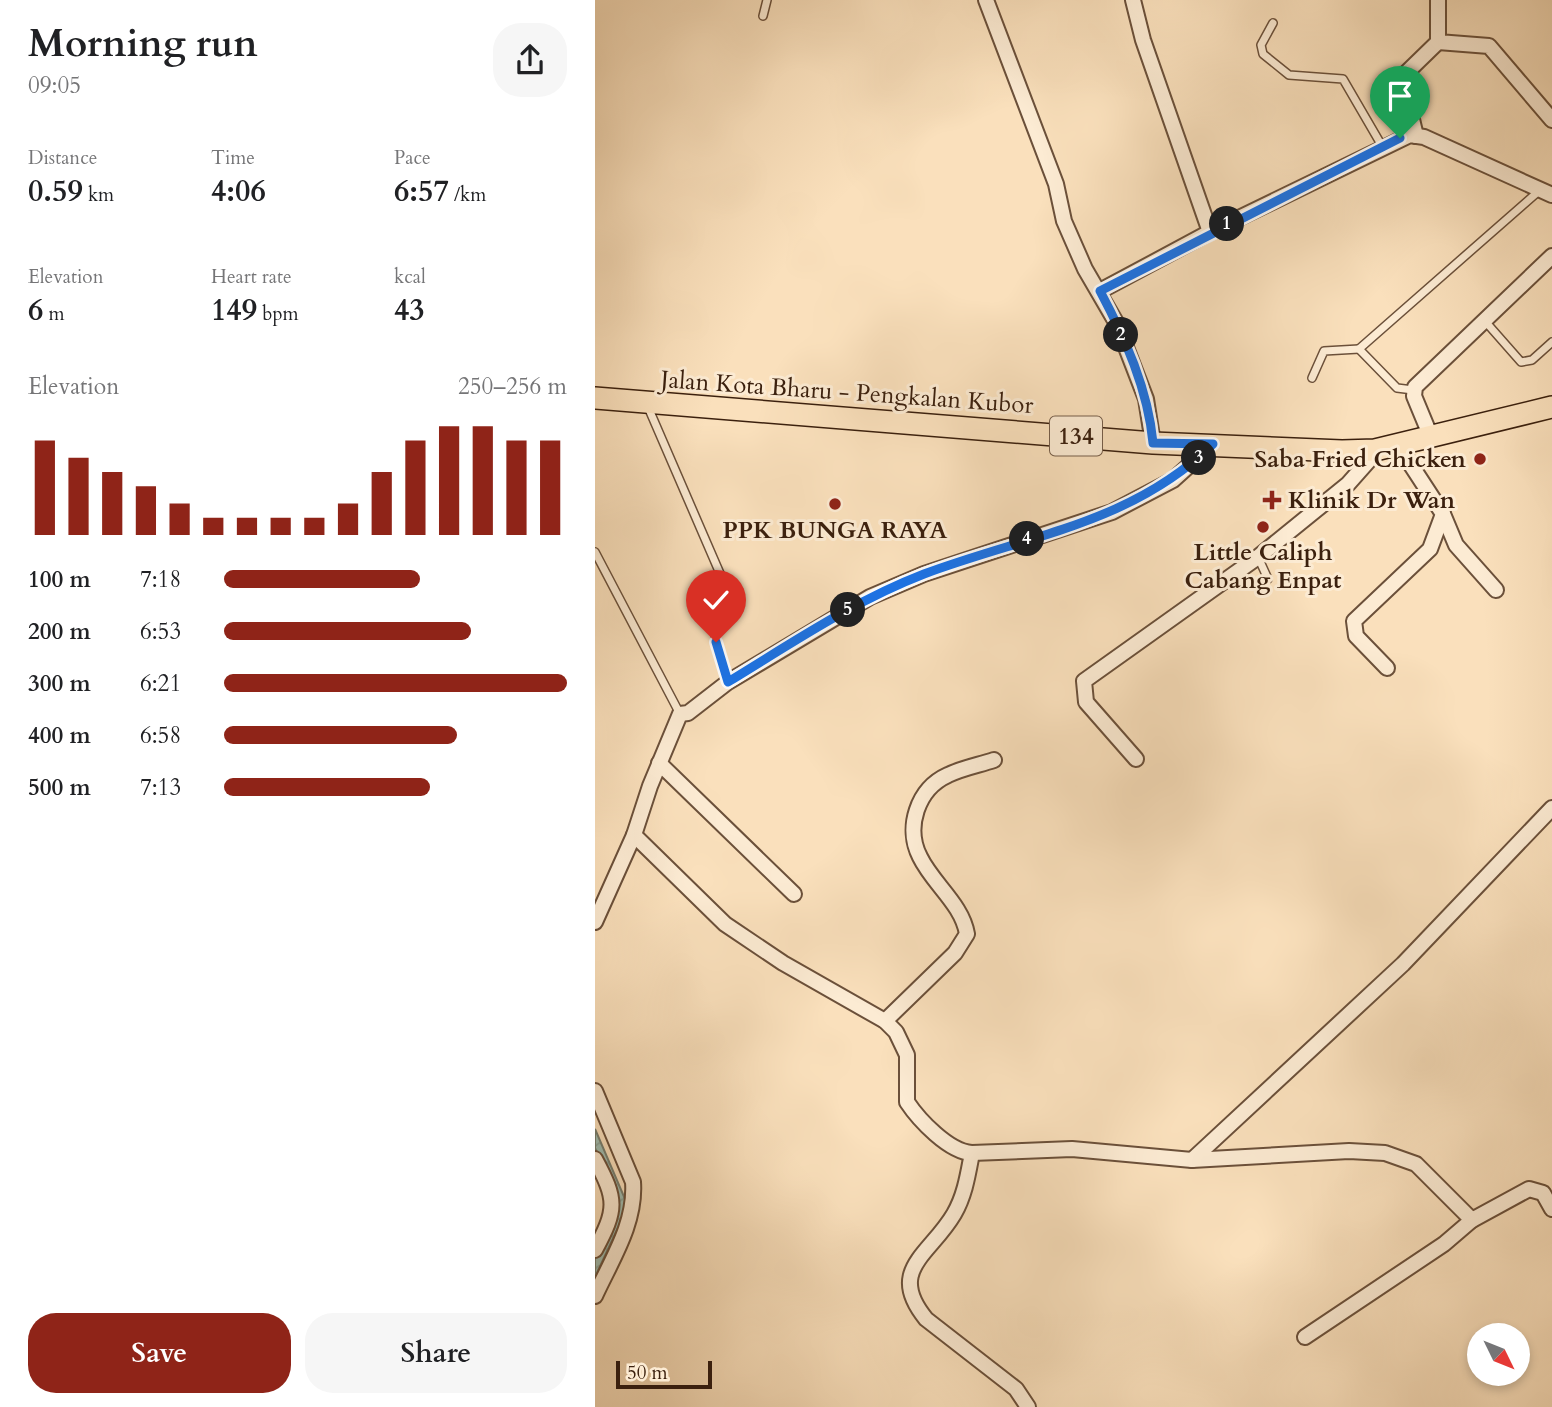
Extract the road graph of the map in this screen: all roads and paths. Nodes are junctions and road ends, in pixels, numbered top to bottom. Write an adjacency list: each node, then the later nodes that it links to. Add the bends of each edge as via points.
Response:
1 (767, 0): 5 (lane)
2 (986, 0): 14 (street, via 1056,184 1064,221 1081,262)
3 (1133, 0): 12 (street)
4 (1438, 0): 7 (street)
5 (763, 16)
6 (1273, 23): 10 (lane, via 1261,45 1263,54 1289,75 1343,79)
7 (1438, 42): 8 (street, via 1489,46); 9 (street, via 1402,77)
8 (1552, 120)
9 (1416, 136): 10 (street); 11 (street)
10 (1382, 146): 12 (street)
11 (1546, 192): 17 (lane)
12 (1210, 232): 14 (street)
13 (1552, 256): 15 (street)
14 (1100, 291): 24 (street, via 1146,400)
15 (1484, 320): 16 (lane, via 1521,362 1532,360); 19 (street)
16 (1552, 342)
17 (1359, 349): 18 (lane, via 1324,351); 19 (lane, via 1397,388)
18 (1312, 378)
19 (1413, 390): 23 (street)
20 (595, 398): 21 (main road, Jalan Kota Bharu - Pengkalan Kubor / 134)
21 (647, 403): 24 (main road, Jalan Kota Bharu - Pengkalan Kubor / 134); 33 (lane, via 728,592 728,601 718,607 714,631)
22 (1552, 407): 23 (main road, Jalan Kota Bharu - Pengkalan Kubor / 134)
23 (1431, 437): 26 (main road, Jalan Kota Bharu - Pengkalan Kubor / 134)
24 (1153, 443): 25 (main road, Jalan Kota Bharu - Pengkalan Kubor / 134)
25 (1213, 444): 26 (main road, Jalan Kota Bharu - Pengkalan Kubor / 134, via 1310,450); 33 (street, via 1186,470 1151,493 1098,517 870,597)
26 (1389, 447): 27 (street); 29 (street)
27 (1443, 514): 31 (street, via 1456,545); 32 (street, via 1430,549 1354,621 1356,636)
28 (595, 552): 34 (lane)
29 (1258, 557): 30 (lane); 36 (street, via 1084,681 1086,702)
30 (1268, 579)
31 (1496, 590)
32 (1387, 668)
33 (728, 682): 34 (street)
34 (680, 714): 37 (street)
35 (994, 760): 42 (street, via 945,776 918,803 912,831 920,857 963,919 967,934 958,950)
36 (1136, 760)
37 (659, 763): 39 (street); 40 (street)
38 (1552, 808): 46 (street, via 1403,964)
39 (635, 835): 41 (street); 42 (street, via 725,925)
40 (794, 894)
41 (595, 922)
42 (885, 1021): 44 (street, via 907,1055 905,1092 911,1108 957,1149)
43 (595, 1091): 50 (street, via 634,1194 631,1217)
44 (972, 1153): 46 (street, via 1072,1149); 52 (street, via 961,1200 911,1270 909,1289 926,1319 1016,1389)
45 (595, 1159): 49 (street, via 612,1192 613,1210)
46 (1192, 1160): 48 (street, via 1349,1152 1394,1155 1425,1171)
47 (1552, 1209): 48 (street, via 1543,1193 1529,1189)
48 (1472, 1220): 51 (street, via 1444,1244)
49 (595, 1251)
50 (595, 1296)
51 (1305, 1337)
52 (1028, 1407)

